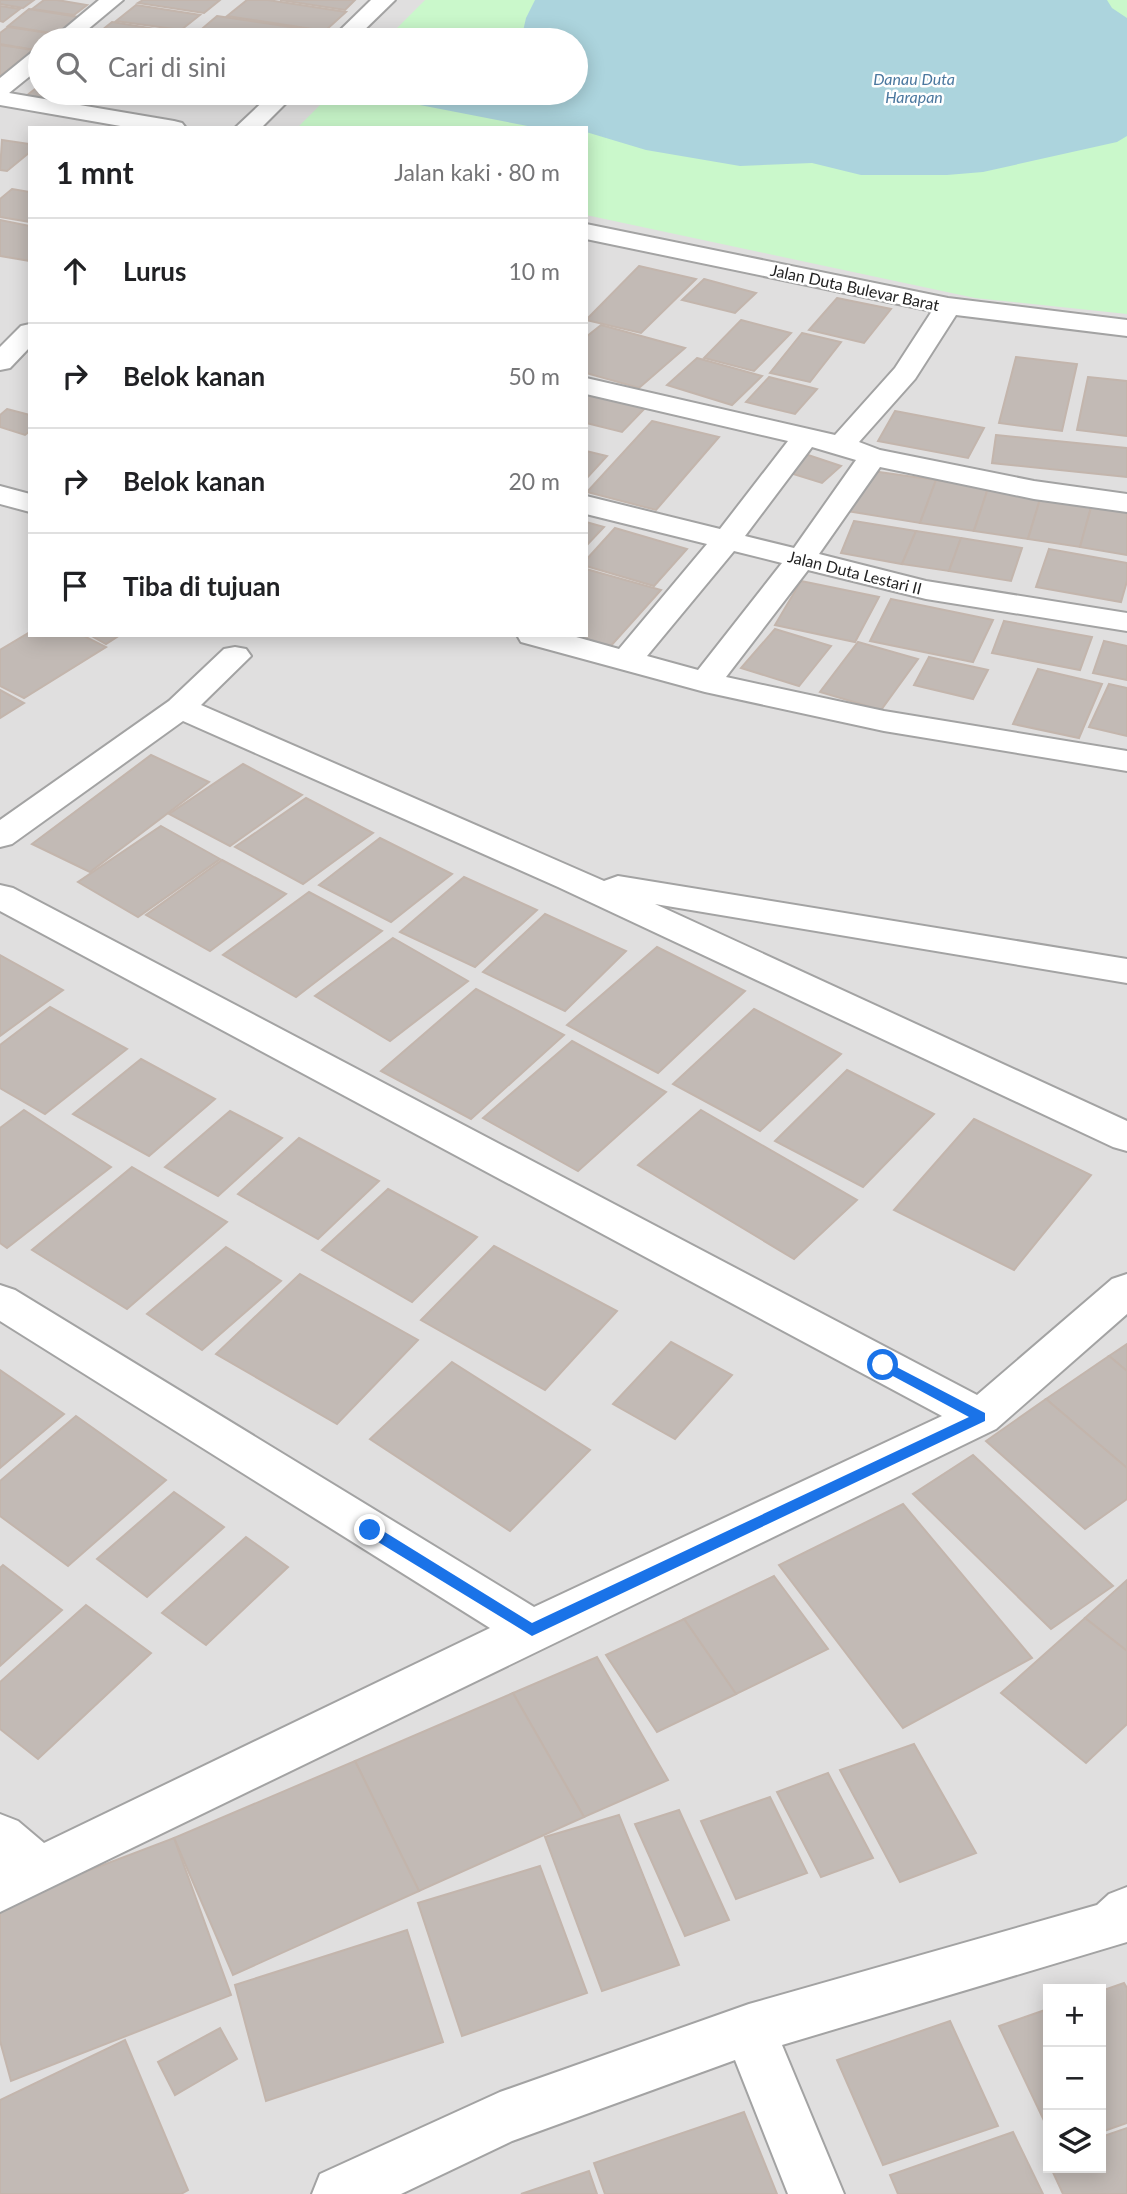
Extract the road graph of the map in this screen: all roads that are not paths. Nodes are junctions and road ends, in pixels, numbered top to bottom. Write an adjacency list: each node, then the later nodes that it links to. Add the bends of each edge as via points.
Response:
1 (112, 0): 3 (street)
2 (384, 0): 4 (street)
3 (76, 28)
4 (354, 28)
5 (28, 67): 6 (street)
6 (0, 89)
7 (0, 98): 8 (street)
8 (28, 103)
9 (41, 105): 13 (street)
10 (272, 105): 14 (street)
11 (0, 119): 12 (street)
12 (40, 126)
13 (162, 126)
14 (249, 126)
15 (588, 231): 16 (street, Jalan Duta Bulevar Barat)
16 (948, 306): 17 (street, Jalan Duta Bulevar Barat); 23 (street, via 905,373)
17 (1127, 328)
18 (28, 334): 19 (street)
19 (0, 362): 20 (street)
20 (28, 369)
21 (588, 386): 22 (street)
22 (806, 436): 23 (street); 29 (street)
23 (841, 445): 24 (street)
24 (873, 457): 27 (street); 30 (street)
25 (0, 495): 26 (street)
26 (28, 502)
27 (1127, 503)
28 (588, 505): 29 (street, Jalan Duta Lestari II)
29 (727, 540): 30 (street, Jalan Duta Lestari II); 34 (street)
30 (801, 559): 31 (street, Jalan Duta Lestari II, via 926,590); 35 (street)
31 (1127, 622)
32 (540, 637): 34 (street)
33 (235, 656): 36 (street)
34 (627, 660): 35 (street)
35 (705, 682): 37 (street, via 884,722)
36 (180, 708): 38 (street); 39 (street)
37 (1127, 761)
38 (0, 836)
39 (570, 879): 41 (street); 42 (street)
40 (0, 896): 45 (street)
41 (1127, 971)
42 (1127, 1137)
43 (1127, 1290): 45 (street)
44 (0, 1301): 46 (street)
45 (981, 1417): 46 (street)
46 (532, 1630): 48 (street)
47 (0, 1837): 48 (street)
48 (20, 1879)
49 (1122, 1929): 50 (street)
50 (749, 2029): 51 (street, via 500,2119); 52 (street)
51 (340, 2194)
52 (817, 2194)

